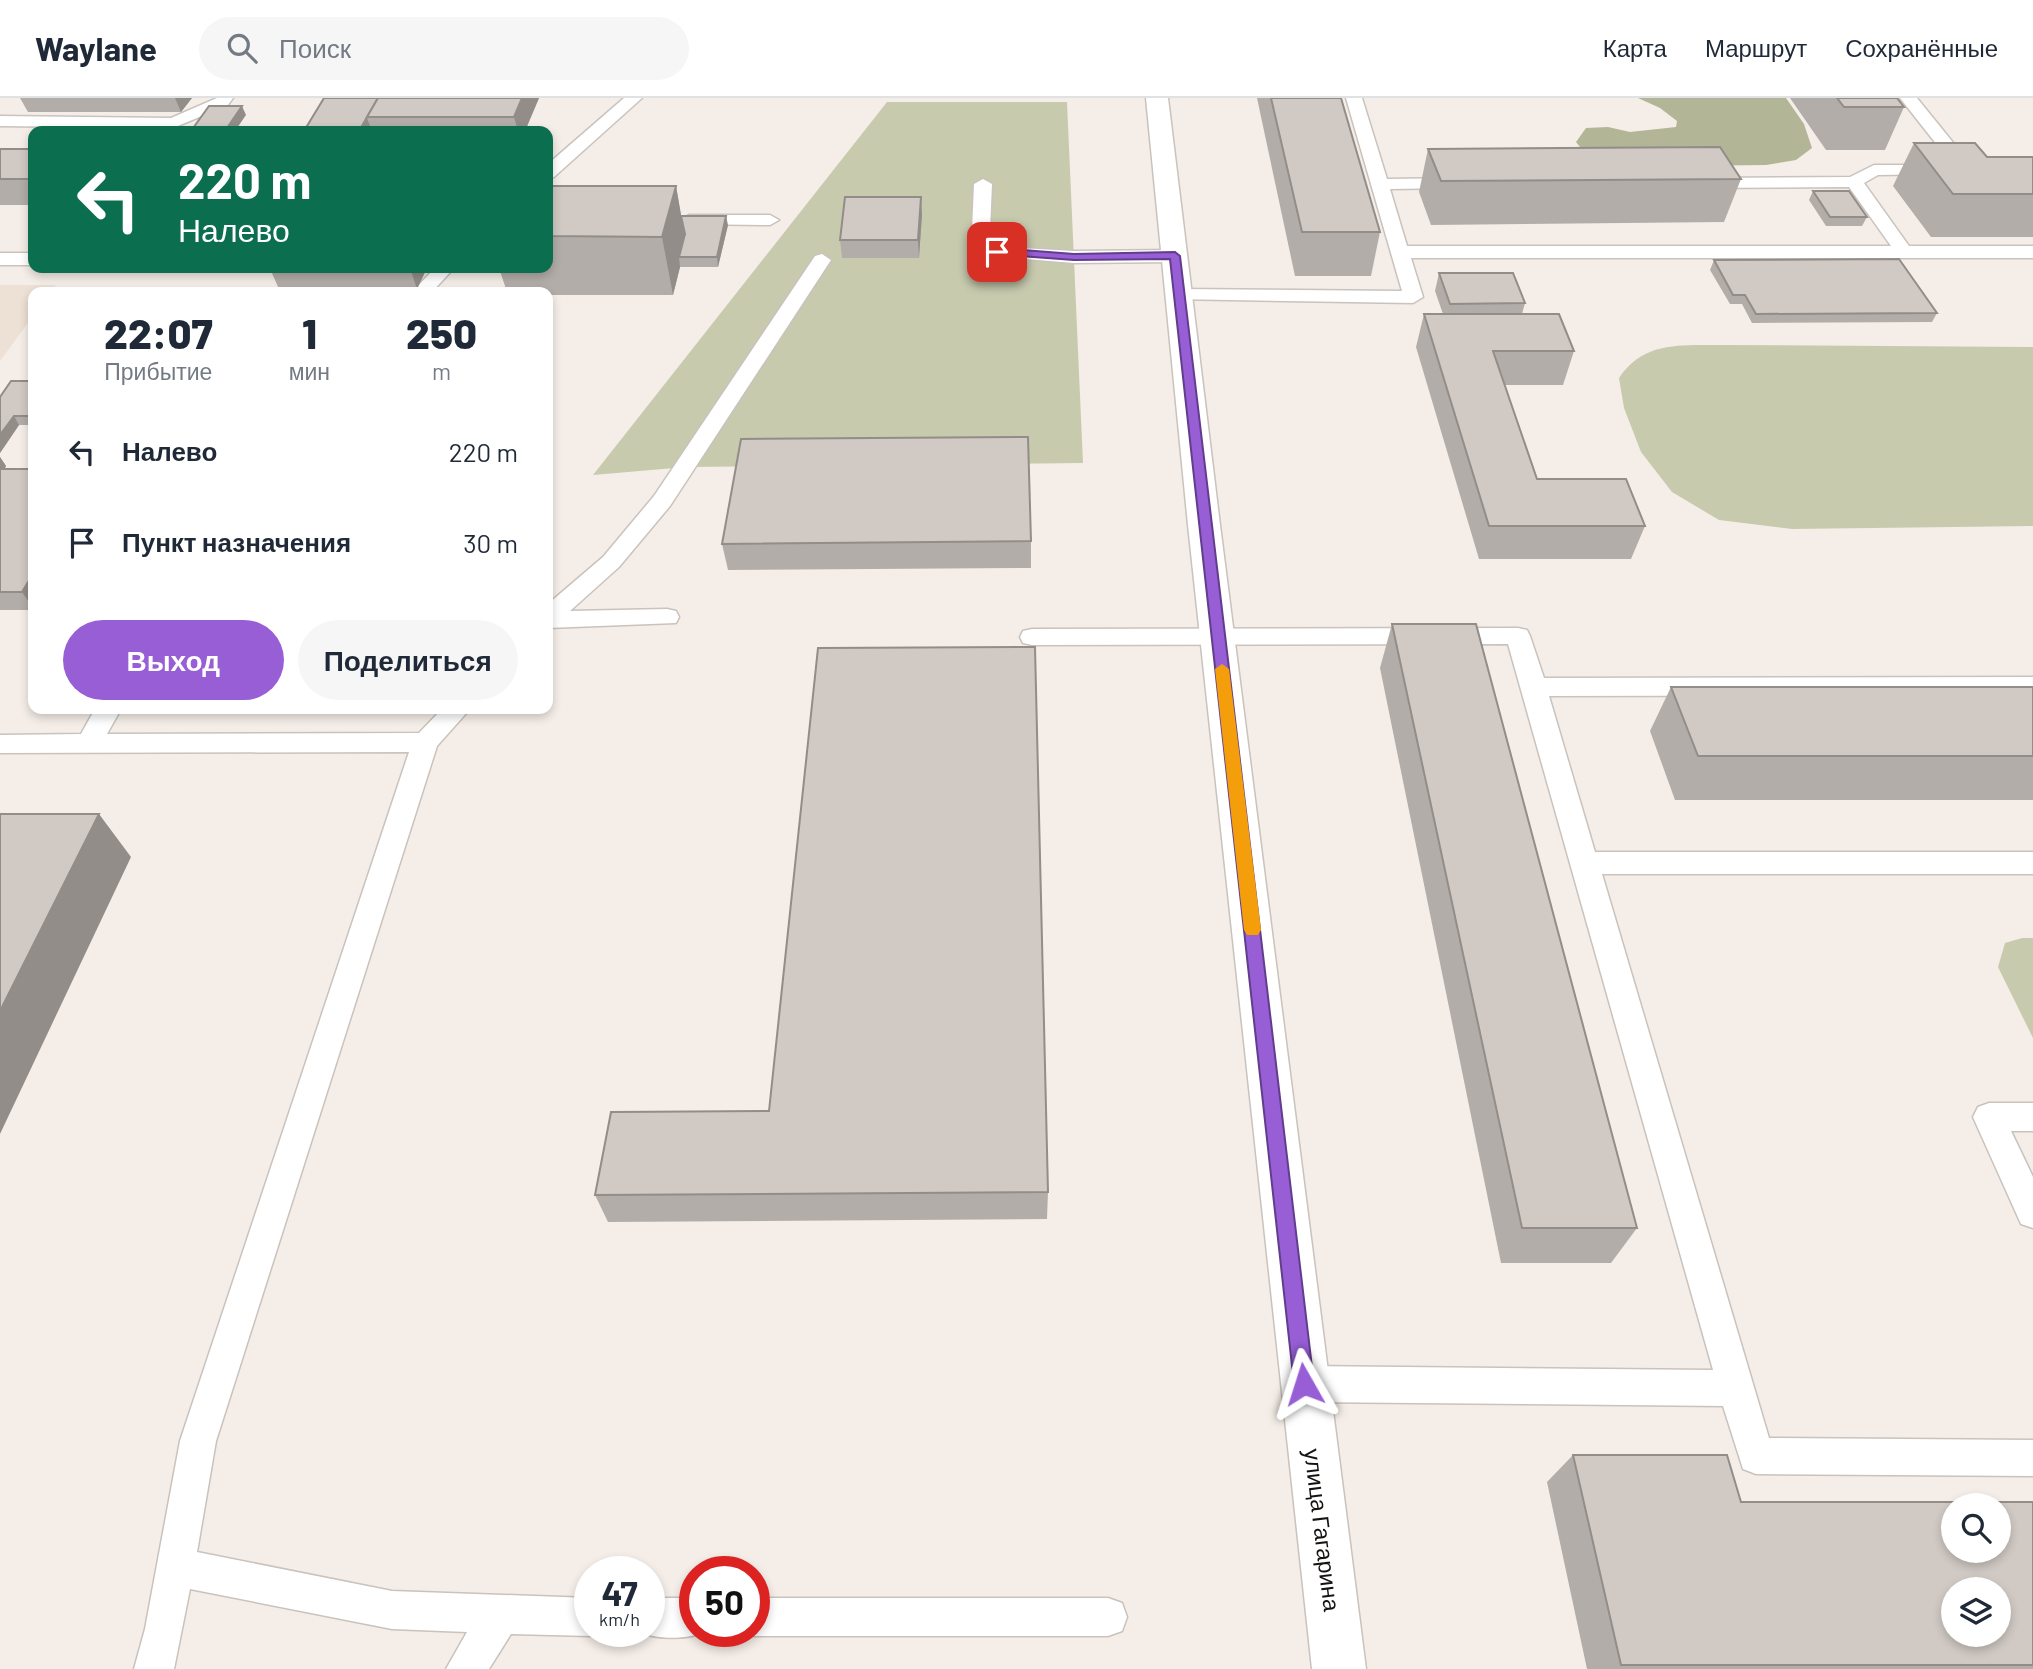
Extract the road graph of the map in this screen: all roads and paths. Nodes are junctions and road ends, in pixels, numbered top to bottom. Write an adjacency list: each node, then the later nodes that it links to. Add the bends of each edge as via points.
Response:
1 (225, 98): 6 (lane, via 173,123)
2 (634, 98): 7 (lane)
3 (1157, 98): 18 (main road, улица Гагарина)
4 (1354, 98): 12 (lane)
5 (1908, 98): 8 (lane, via 1972,172 1874,170)
6 (0, 121)
7 (553, 169)
8 (1854, 182): 10 (lane); 16 (lane)
9 (1478, 183): 12 (lane)
10 (1687, 183)
11 (983, 184): 18 (lane, via 981,230 997,252)
12 (1380, 184): 15 (lane)
13 (673, 220): 14 (lane)
14 (770, 220)
15 (1401, 252): 16 (lane); 24 (lane, via 1413,297)
16 (1904, 252): 17 (lane)
17 (2033, 253)
18 (1175, 256): 24 (main road, улица Гагарина)
19 (0, 259): 20 (lane)
20 (28, 259)
21 (822, 260): 25 (lane, via 662,501 611,562)
22 (440, 273): 23 (lane)
23 (426, 287)
24 (1179, 295): 28 (main road, улица Гагарина)
25 (553, 614)
26 (667, 617): 27 (lane)
27 (553, 619)
28 (1218, 636): 29 (lane); 31 (lane, via 1518,636); 41 (main road, улица Гагарина)
29 (1032, 637)
30 (2033, 686): 31 (lane)
31 (1534, 687): 37 (lane)
32 (105, 714): 34 (lane)
33 (452, 714): 35 (lane)
34 (90, 742): 35 (lane); 36 (lane)
35 (425, 742): 44 (lane, via 198,1441)
36 (0, 744)
37 (1586, 863): 38 (lane); 42 (lane)
38 (2033, 863)
39 (2033, 1116): 40 (lane, via 1989,1116)
40 (2033, 1213)
41 (1304, 1384): 42 (lane); 51 (main road, улица Гагарина)
42 (1736, 1388): 43 (lane, via 1756,1456)
43 (2033, 1458)
44 (176, 1567): 45 (lane, via 392,1610); 49 (lane)
45 (501, 1614): 46 (lane); 50 (lane)
46 (574, 1616)
47 (770, 1617): 48 (lane)
48 (1108, 1617)
49 (154, 1669)
50 (467, 1669)
51 (1339, 1669)

